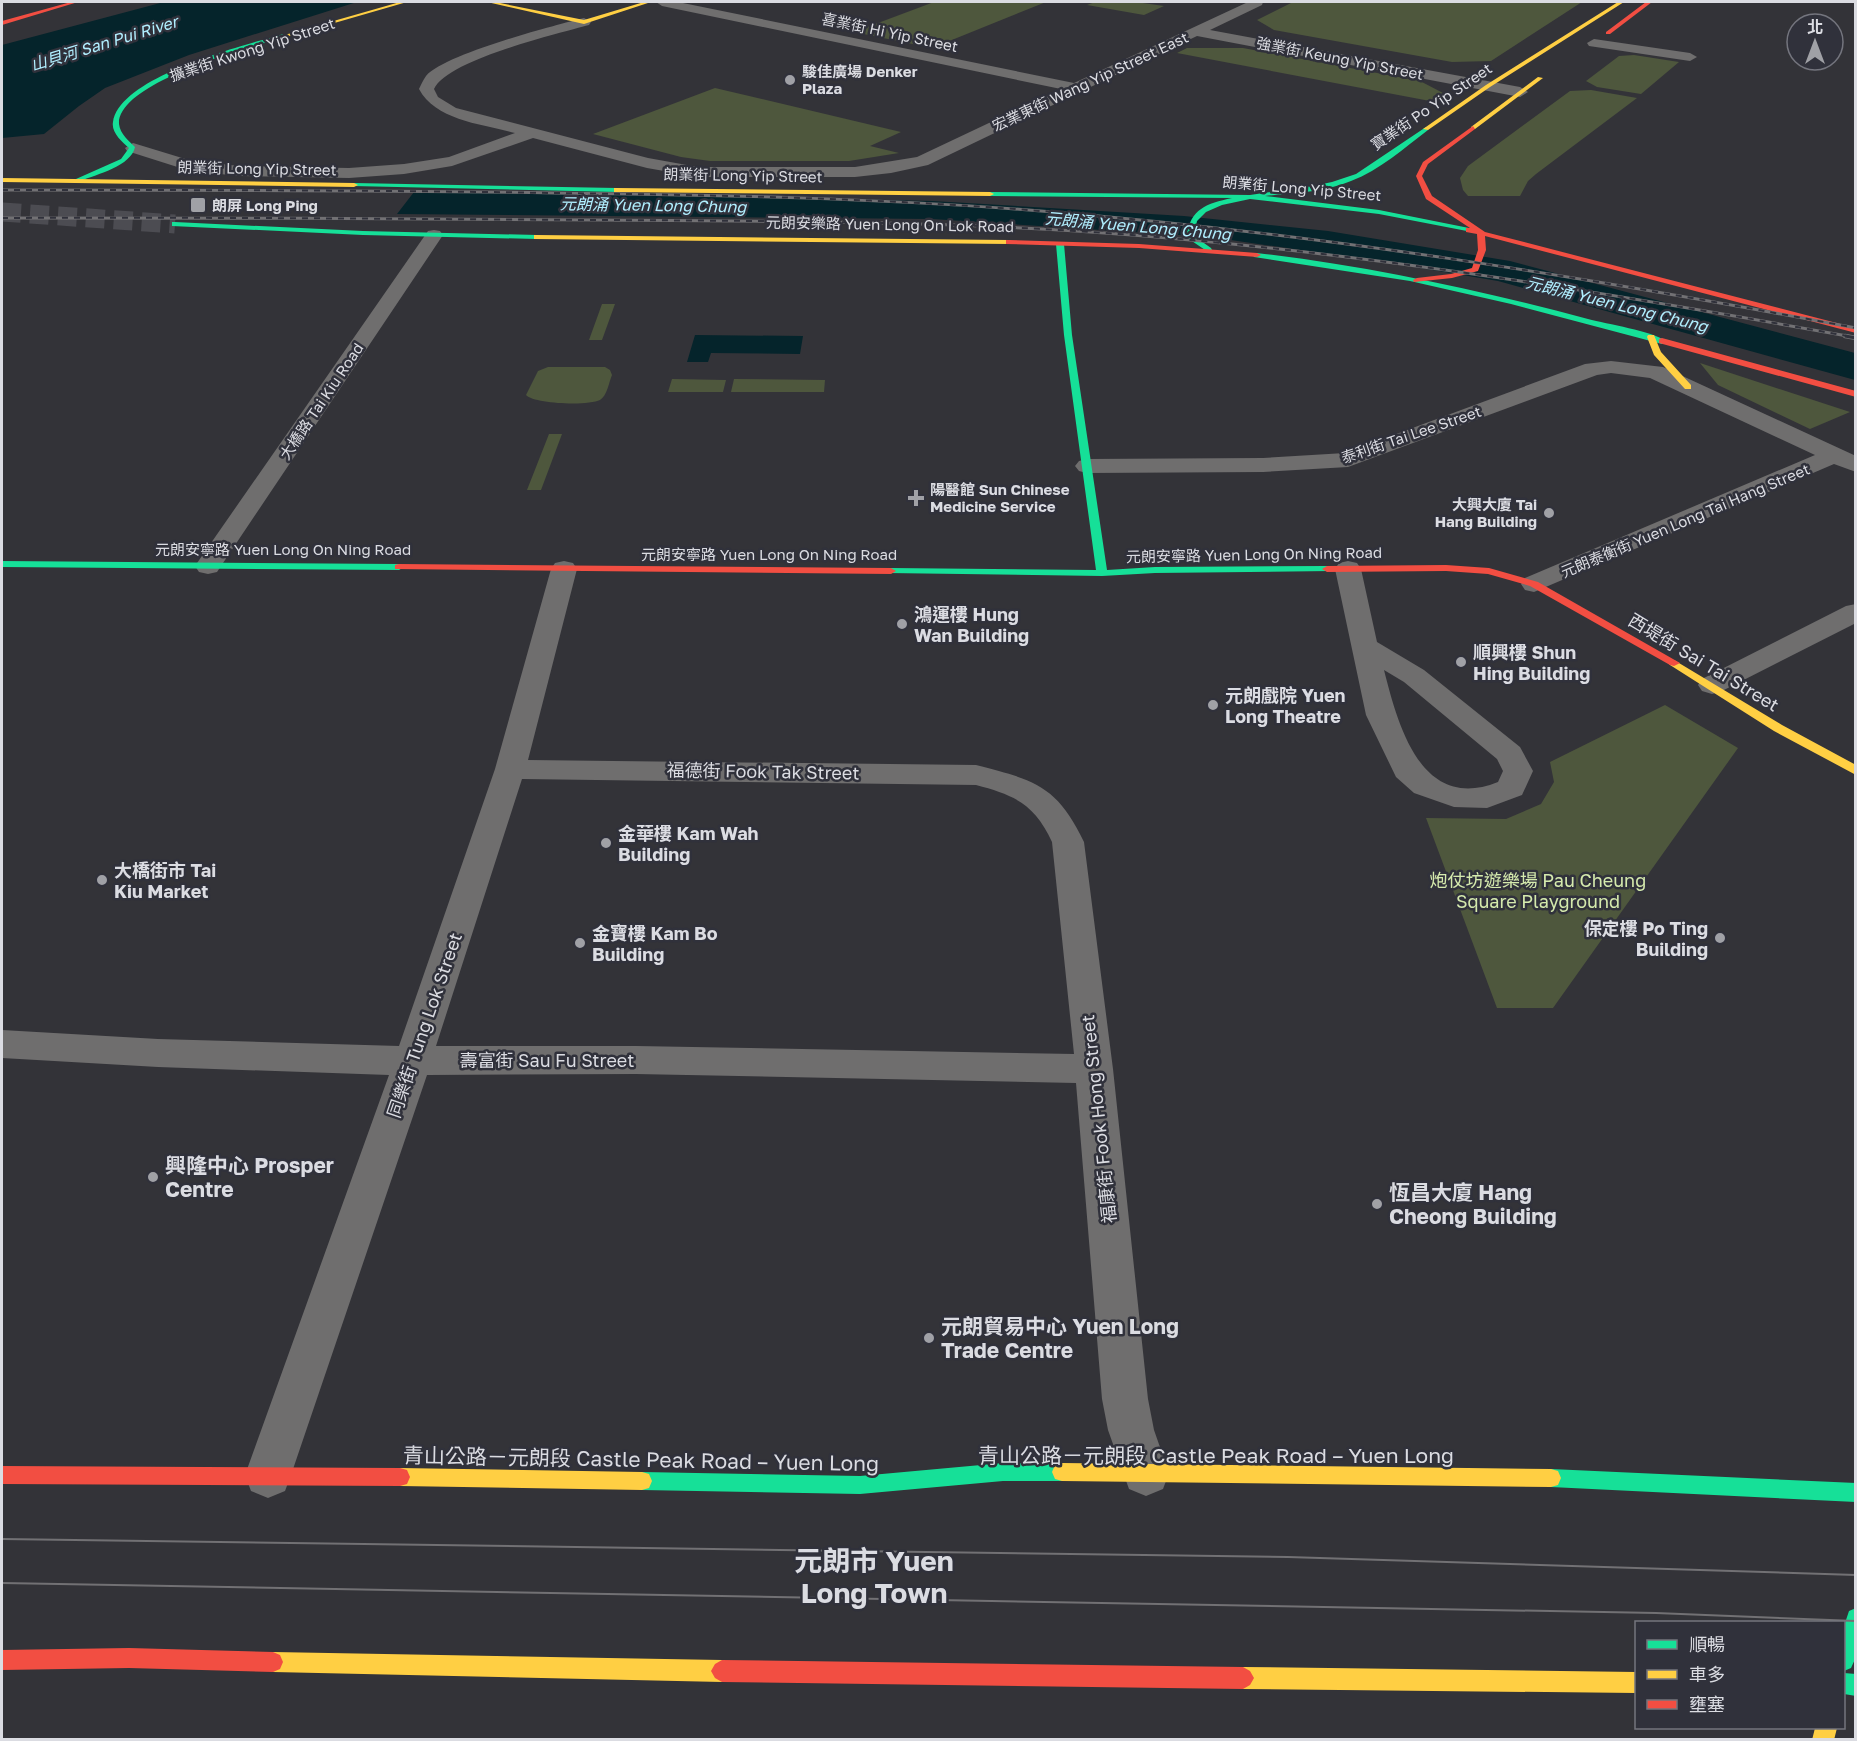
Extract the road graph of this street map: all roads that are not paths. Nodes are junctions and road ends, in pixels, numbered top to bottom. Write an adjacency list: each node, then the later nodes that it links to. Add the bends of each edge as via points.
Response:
1 (26, 2): 10 (street)
2 (75, 2): 12 (street)
3 (404, 2): 21 (street, 擴業街 Kwong Yip Street, via 259,44 154,82 130,97 117,112 120,137)
4 (490, 2): 11 (street)
5 (648, 2): 11 (street)
6 (662, 2): 18 (street, 喜業街 Hi Yip Street)
7 (1257, 2): 13 (street, 宏業東街 Wang Yip Street East)
8 (1621, 2): 17 (street, 寶業街 Po Yip Street)
9 (1649, 2): 14 (street)
10 (2, 9)
11 (584, 22): 20 (street, 宏業東街 Wang Yip Street East, via 450,65 430,78 427,93 451,111)
12 (2, 23)
13 (1195, 31): 17 (street, 強業街 Keung Yip Street); 18 (street, 宏業東街 Wang Yip Street East)
14 (1589, 46): 15 (street)
15 (1690, 57)
16 (1553, 70): 19 (street)
17 (1488, 86): 19 (street, 強業街 Keung Yip Street); 24 (street, 寶業街 Po Yip Street, via 1348,180 1317,189)
18 (1076, 88): 20 (street, 宏業東街 Wang Yip Street East, via 922,161 855,172 698,172 655,165)
19 (1520, 92): 26 (street, via 1425,163 1419,176 1429,196)
20 (533, 132): 21 (street, via 452,161 349,173 201,168 175,164)
21 (133, 148): 23 (street, via 123,160)
22 (2, 180): 23 (street, 朗業街 Long Yip Street)
23 (78, 180): 24 (street, 朗業街 Long Yip Street, via 288,186)
24 (1244, 196): 26 (street, 朗業街 Long Yip Street, via 1379,212); 29 (street, 元朗安樂路 Yuen Long On Lok Road, via 1204,208 1194,218 1190,237)
25 (175, 224): 27 (street, 元朗安樂路 Yuen Long On Lok Road)
26 (1481, 232): 30 (street, via 1482,250 1475,269); 31 (street, 朗業街 Long Yip Street)
27 (434, 235): 28 (street, 元朗安樂路 Yuen Long On Lok Road); 38 (street, 大橋路 Tai Kiu Road)
28 (1060, 244): 29 (street, 元朗安樂路 Yuen Long On Lok Road); 36 (street, via 1068,335)
29 (1208, 250): 30 (street, 元朗安樂路 Yuen Long On Lok Road, via 1349,267)
30 (1417, 280): 32 (street, 元朗安樂路 Yuen Long On Lok Road)
31 (1856, 331)
32 (1651, 337): 33 (street, via 1658,353); 34 (street, 元朗安樂路 Yuen Long On Lok Road)
33 (1688, 387): 35 (street, 泰利街 Tai Lee Street); 36 (street, 泰利街 Tai Lee Street, via 1655,372 1611,366 1593,369 1348,460 1263,465)
34 (1856, 394)
35 (1845, 460): 42 (street, 元朗泰衡街 Yuen Long Tai Hang Street)
36 (1087, 466): 41 (street)
37 (2, 564): 38 (street, 元朗安寧路 Yuen Long On Ning Road)
38 (208, 566): 39 (street, 元朗安寧路 Yuen Long On Ning Road)
39 (564, 569): 41 (street, 元朗安寧路 Yuen Long On Ning Road); 46 (street, 同樂街 Tung Lok Street)
40 (1348, 569): 41 (street, 元朗安寧路 Yuen Long On Ning Road); 42 (street, 元朗安寧路 Yuen Long On Ning Road, via 1489,571); 44 (street)
41 (1102, 573)
42 (1534, 584): 45 (street, 西堤街 Sai Tai Street)
43 (1856, 612): 45 (street)
44 (1364, 646): 44 (street, via 1414,676 1509,754 1518,771 1511,788 1487,798 1472,799 1438,792 1415,779 1381,715)
45 (1712, 685): 47 (street, 西堤街 Sai Tai Street, via 1778,728)
46 (510, 769): 48 (street, 福德街 Fook Tak Street, via 937,773 976,775); 50 (street, 同樂街 Tung Lok Street)
47 (1856, 771)
48 (1015, 786): 51 (street, 福康街 Fook Hong Street, via 1042,800 1059,819 1068,842)
49 (2, 1044): 50 (street, 壽富街 Sau Fu Street)
50 (413, 1061): 51 (street, 壽富街 Sau Fu Street, via 636,1060); 54 (street, 同樂街 Tung Lok Street)
51 (1094, 1069): 52 (street, 福康街 Fook Hong Street, via 1125,1398)
52 (1146, 1473): 54 (street, 青山公路－元朗段 Castle Peak Road – Yuen Long, via 1003,1472 860,1485); 55 (street, 青山公路－元朗段 Castle Peak Road – Yuen Long, via 1555,1478)
53 (2, 1475): 54 (street, 青山公路－元朗段 Castle Peak Road – Yuen Long)
54 (268, 1475)
55 (1856, 1493)
56 (1856, 1618): 57 (street)
57 (1845, 1657)
58 (2, 1660): 59 (street, via 129,1658 610,1670)
59 (1635, 1683)

